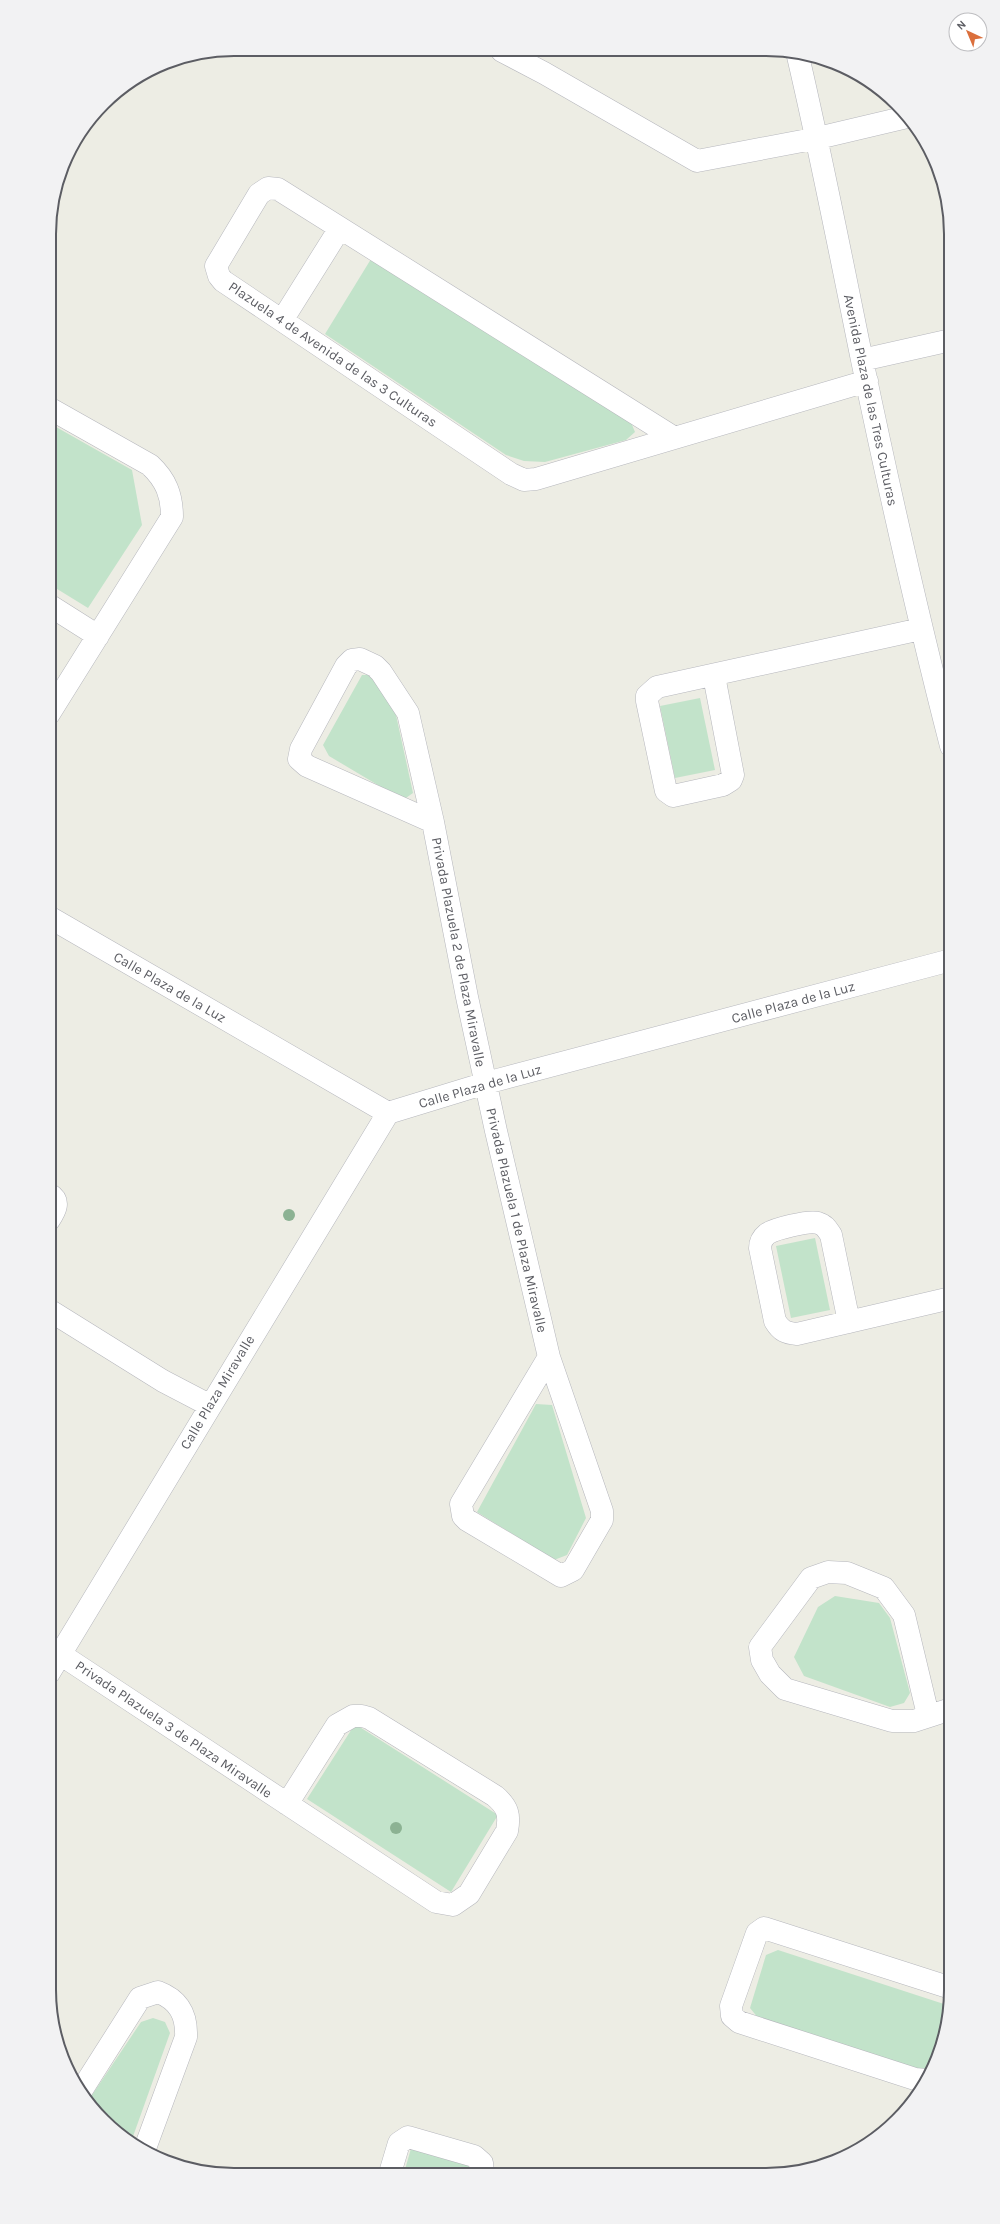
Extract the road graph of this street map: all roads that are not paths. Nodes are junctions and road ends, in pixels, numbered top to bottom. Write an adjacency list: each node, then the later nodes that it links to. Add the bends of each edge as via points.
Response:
1 (512, 56): 4 (street)
2 (540, 56): 4 (street)
3 (799, 59): 6 (street, Avenida Plaza de las Tres Culturas)
4 (544, 73): 6 (street, via 697,161)
5 (901, 118): 6 (street)
6 (818, 138): 10 (street, Avenida Plaza de las Tres Culturas)
7 (340, 228): 8 (street); 8 (street, Plazuela 4 de Avenida de las 3 Culturas, via 273,188 264,190 218,261 217,270 223,281); 13 (street, Plazuela 4 de Avenida de las 3 Culturas)
8 (284, 319): 13 (street, Plazuela 4 de Avenida de las 3 Culturas, via 511,474 524,480 536,480)
9 (944, 342): 10 (street)
10 (862, 360): 11 (street, Avenida Plaza de las Tres Culturas)
11 (866, 381): 13 (street, Plazuela 4 de Avenida de las 3 Culturas); 15 (street, Avenida Plaza de las Tres Culturas)
12 (56, 412): 16 (street, via 150,465 168,487 172,502 172,517)
13 (673, 437)
14 (56, 609): 16 (street)
15 (921, 629): 17 (street); 19 (street, Avenida Plaza de las Tres Culturas)
16 (98, 636): 18 (street)
17 (714, 676): 17 (street, via 657,687 647,696 666,791 673,796 723,785 733,775)
18 (56, 703)
19 (944, 719)
20 (433, 822): 20 (street, Privada Plazuela 2 de Plaza Miravalle, via 307,766 299,759 301,749 346,666 352,660 360,659 381,672 408,713); 23 (street, Privada Plazuela 2 de Plaza Miravalle)
21 (56, 921): 24 (street, Calle Plaza de la Luz)
22 (944, 962): 23 (street, Calle Plaza de la Luz)
23 (486, 1083): 24 (street, Calle Plaza de la Luz); 28 (street, Privada Plazuela 1 de Plaza Miravalle)
24 (388, 1112): 29 (street, Calle Plaza Miravalle)
25 (944, 1300): 27 (street)
26 (56, 1314): 29 (street, via 163,1381)
27 (849, 1322): 27 (street, via 797,1334 788,1334 780,1329 775,1321 760,1248 760,1243 766,1235 809,1222 826,1227 831,1235)
28 (548, 1357): 28 (street, Privada Plazuela 1 de Plaza Miravalle, via 603,1516 573,1570 561,1576 467,1520 463,1516 461,1504)
29 (209, 1405): 30 (street, Calle Plaza Miravalle)
30 (60, 1654): 31 (street, Calle Plaza Miravalle); 34 (street, Privada Plazuela 3 de Plaza Miravalle)
31 (56, 1661)
32 (944, 1711): 33 (street)
33 (928, 1715): 33 (street, via 914,1721 892,1721 784,1689 770,1674 762,1660 760,1647 811,1578 828,1572 847,1573 884,1588 904,1615)
34 (287, 1804): 34 (street, Privada Plazuela 3 de Plaza Miravalle, via 436,1902 452,1905 469,1894 507,1831 509,1822 509,1811 495,1796 370,1718 362,1716 353,1716 337,1725)
35 (944, 1986): 36 (street, via 764,1928 757,1933 731,2006 732,2016 740,2022)
36 (920, 2079)
37 (84, 2086): 38 (street, via 140,1998 158,1992 175,2001 187,2022 186,2037)
38 (146, 2145)
39 (392, 2168): 40 (street, via 399,2143 408,2137 474,2156 482,2163)
40 (482, 2168)

